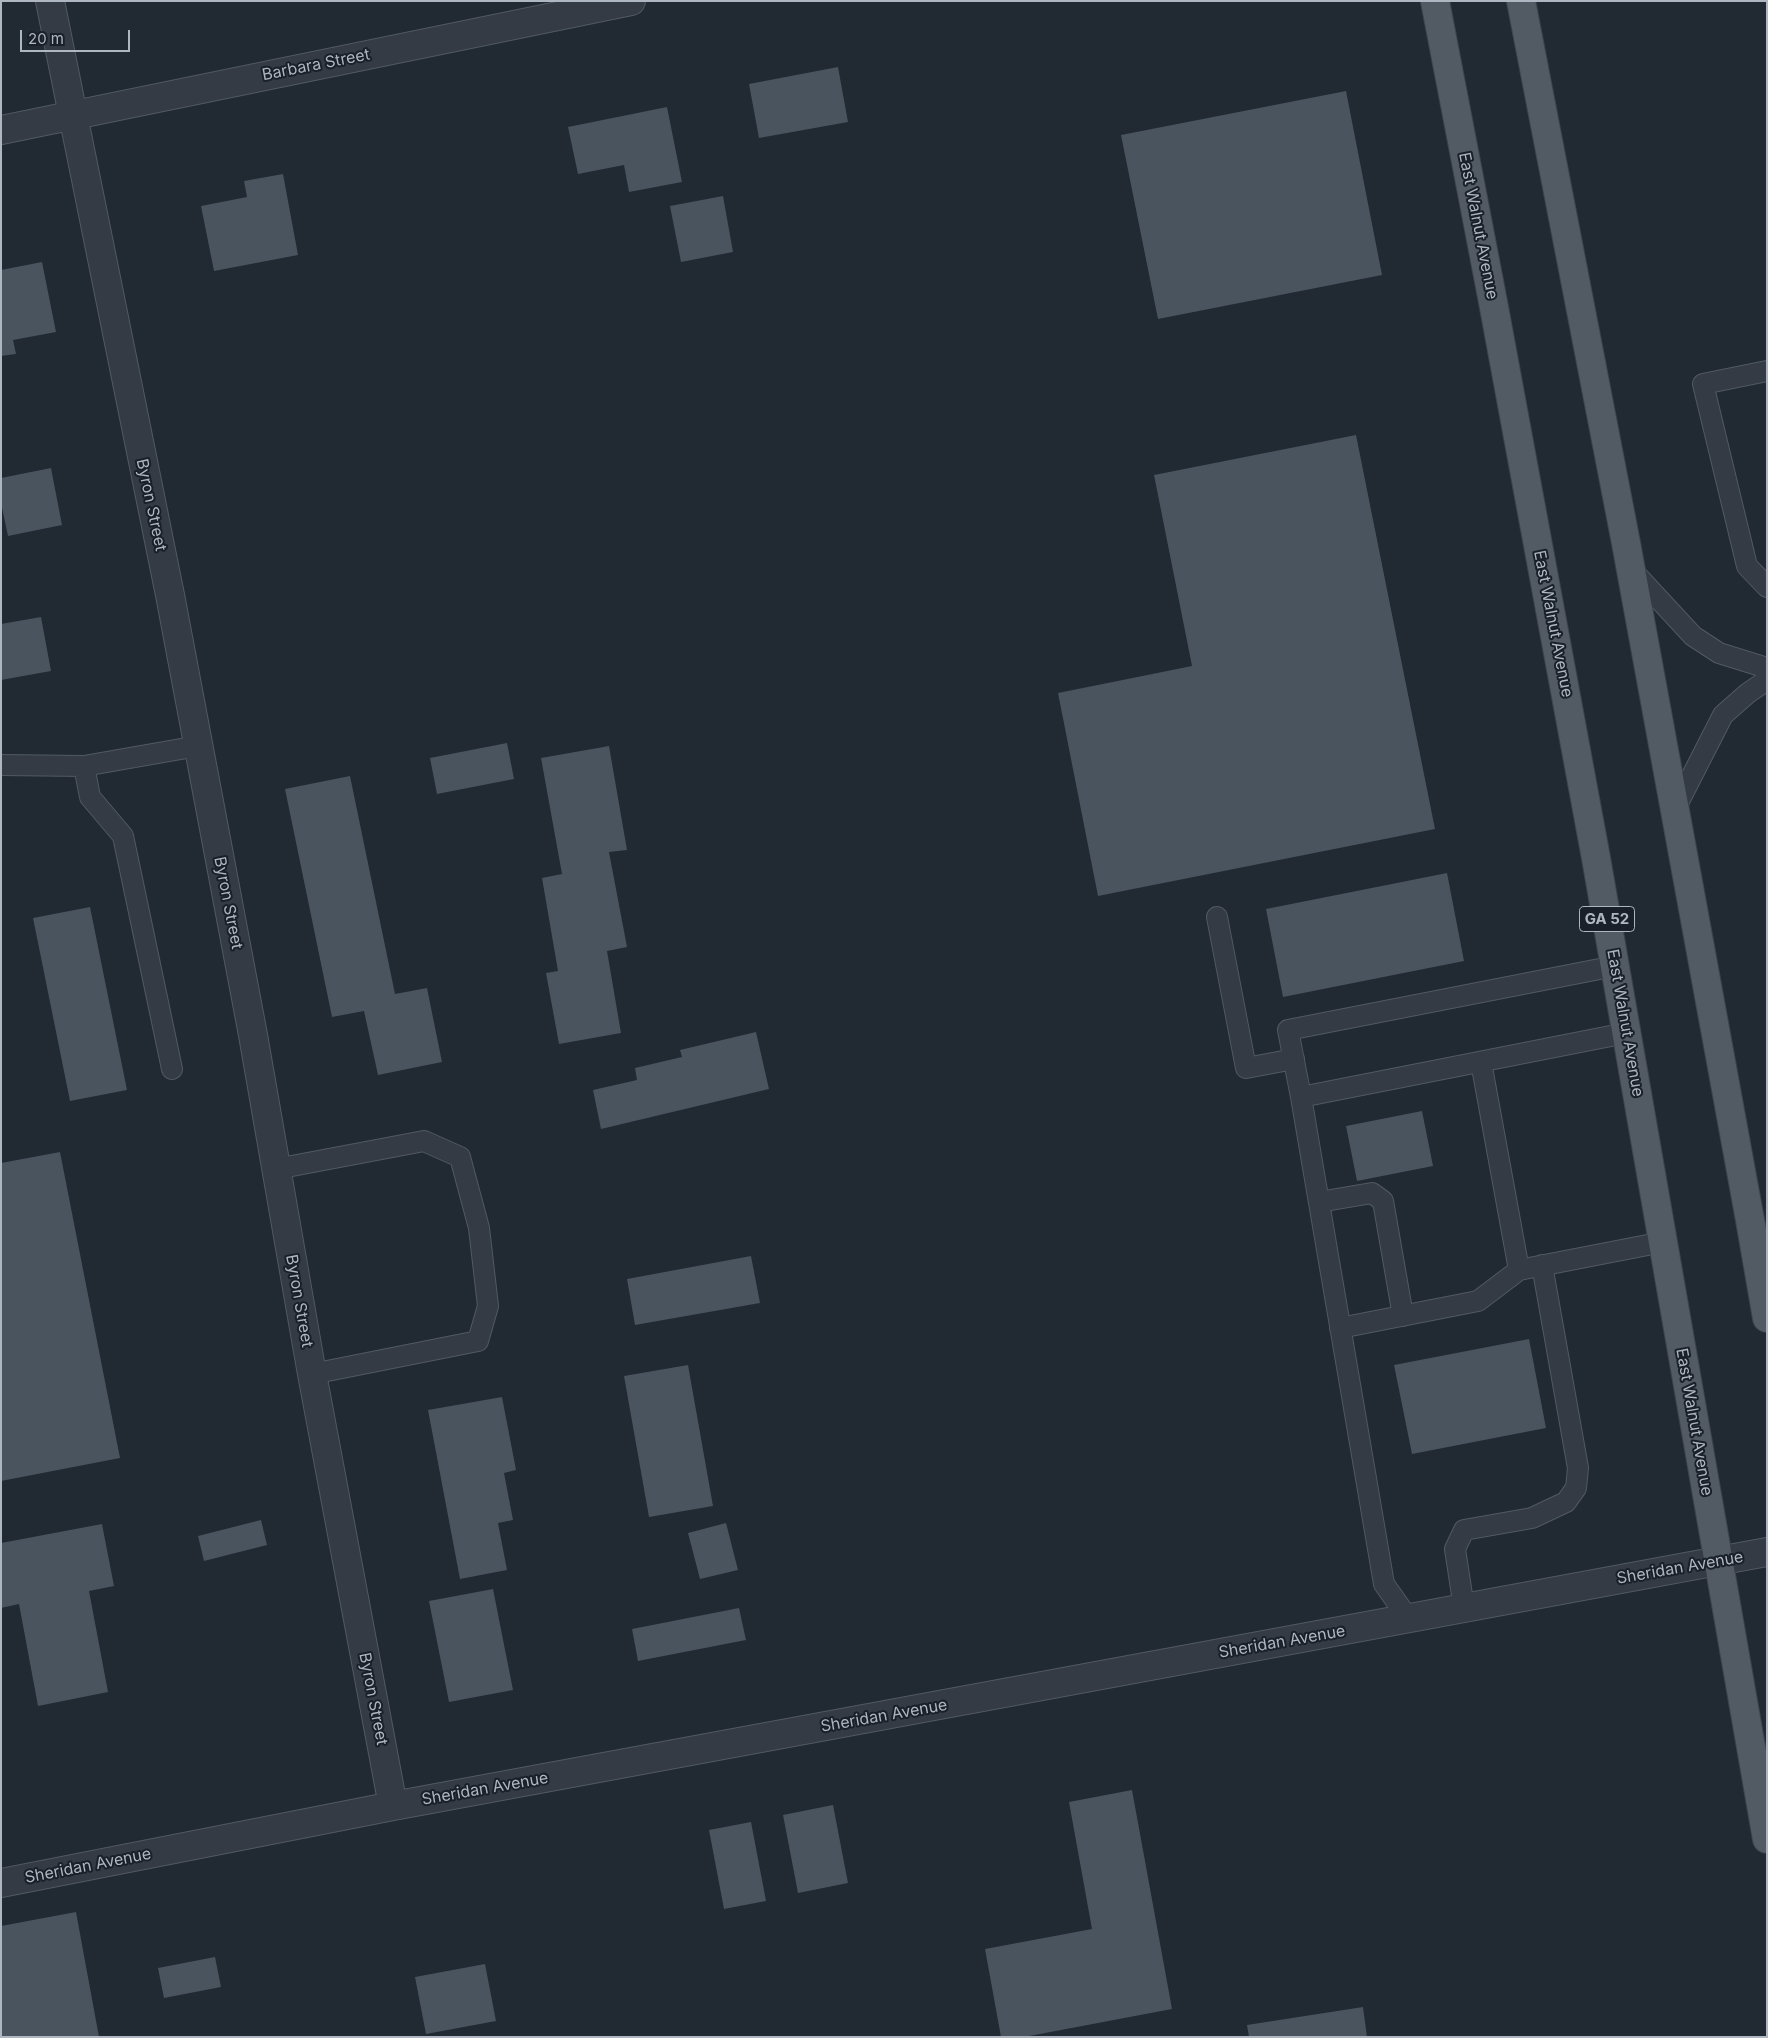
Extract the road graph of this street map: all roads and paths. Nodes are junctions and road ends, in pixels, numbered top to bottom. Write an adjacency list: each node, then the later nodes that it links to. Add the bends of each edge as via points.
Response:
1 (50, 1): 5 (street, Byron Street)
2 (631, 1): 5 (street, Barbara Street)
3 (1435, 1): 17 (main road, East Walnut Avenue / GA 52)
4 (1521, 1): 8 (main road)
5 (72, 115): 6 (street, Barbara Street); 12 (street, Byron Street)
6 (1, 130)
7 (1767, 372): 9 (lane, via 1703,384 1747,566)
8 (1631, 569): 10 (lane, via 1693,636 1719,653); 15 (main road)
9 (1767, 587)
10 (1767, 668)
11 (1767, 680): 15 (lane, via 1723,715)
12 (198, 746): 14 (lane); 23 (street, Byron Street)
13 (1, 765): 14 (lane)
14 (84, 766): 21 (lane, via 90,797 123,836)
15 (1675, 809): 29 (main road)
16 (1217, 917): 19 (lane, via 1246,1068)
17 (1615, 966): 18 (main road, East Walnut Avenue / GA 52); 19 (lane, via 1288,1030)
18 (1626, 1033): 20 (lane); 25 (main road, East Walnut Avenue / GA 52)
19 (1294, 1059): 22 (lane)
20 (1481, 1062): 22 (lane); 27 (lane)
21 (172, 1069)
22 (1301, 1098): 24 (lane)
23 (276, 1169): 31 (street, Byron Street); 31 (lane, via 424,1141 460,1157 480,1228 488,1306 478,1341)
24 (1319, 1202): 28 (lane, via 1372,1193 1383,1201); 30 (lane)
25 (1663, 1242): 26 (lane); 33 (main road, East Walnut Avenue / GA 52)
26 (1542, 1265): 27 (lane); 34 (lane, via 1578,1468 1576,1488 1566,1502 1532,1518 1464,1530 1455,1549)
27 (1519, 1270): 28 (lane, via 1478,1301)
28 (1403, 1316): 30 (lane)
29 (1767, 1318)
30 (1340, 1328): 35 (lane, via 1384,1584)
31 (312, 1374): 36 (street, Byron Street)
32 (1767, 1552): 33 (street, Sheridan Avenue)
33 (1718, 1561): 34 (street, Sheridan Avenue); 37 (main road, East Walnut Avenue / GA 52)
34 (1464, 1608): 35 (street, Sheridan Avenue)
35 (1408, 1618): 36 (street, Sheridan Avenue)
36 (394, 1806): 38 (street, Sheridan Avenue)
37 (1767, 1839)
38 (1, 1883)

